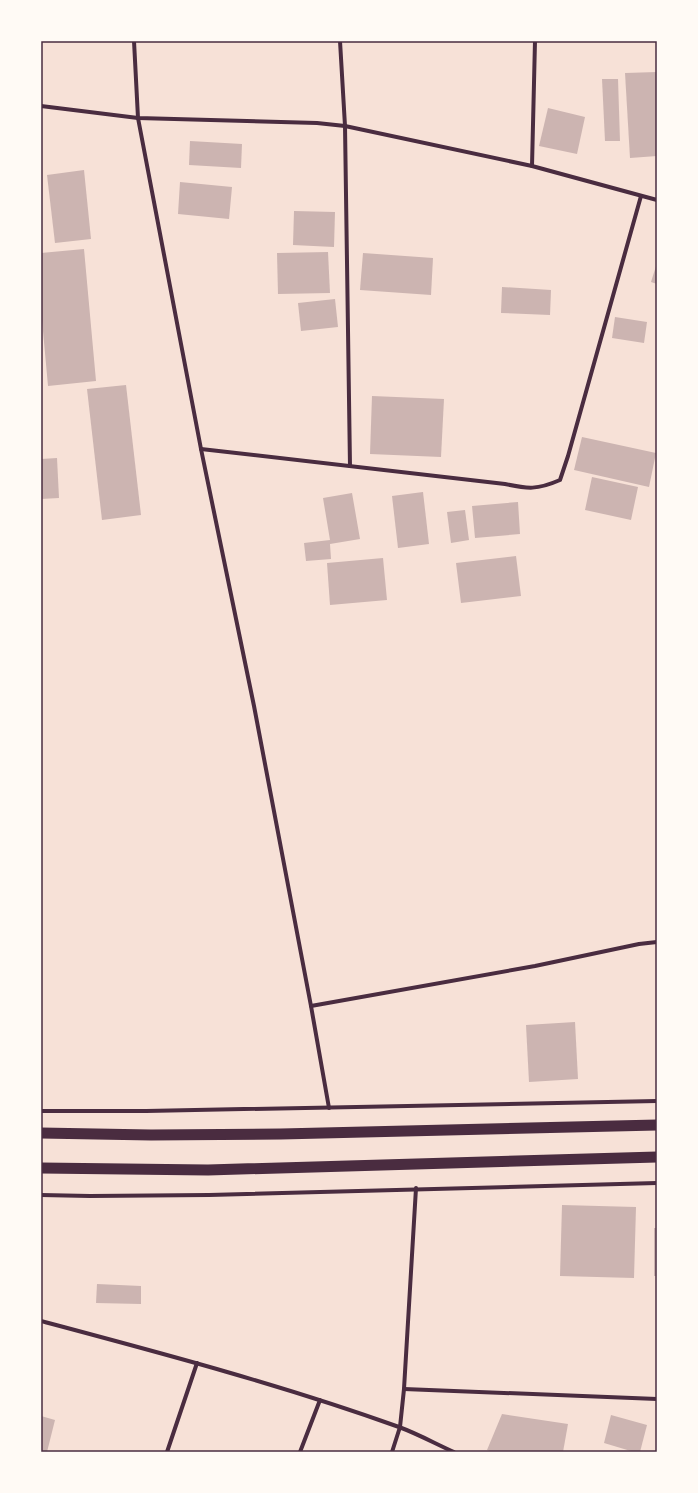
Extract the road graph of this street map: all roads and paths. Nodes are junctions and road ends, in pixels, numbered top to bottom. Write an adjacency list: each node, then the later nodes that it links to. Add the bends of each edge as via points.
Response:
1 (134, 41): 5 (street)
2 (340, 41): 6 (street)
3 (535, 41): 7 (street)
4 (41, 106): 5 (street)
5 (138, 118): 6 (street); 10 (street)
6 (345, 126): 7 (street); 11 (street)
7 (532, 166): 8 (street)
8 (641, 196): 9 (street); 11 (street, via 560,480 546,486 527,489 505,484)
9 (657, 200)
10 (201, 448): 11 (street); 13 (street, via 254,706)
11 (350, 466)
12 (657, 942): 13 (street)
13 (311, 1006): 15 (street)
14 (657, 1101): 15 (street)
15 (329, 1108): 16 (street)
16 (41, 1111)
17 (657, 1125): 18 (highway, via 281,1134)
18 (41, 1133)
19 (657, 1157): 20 (highway, via 208,1170)
20 (41, 1168)
21 (657, 1183): 22 (street)
22 (416, 1188): 23 (street, via 209,1195); 26 (street)
23 (41, 1195)
24 (41, 1321): 25 (street)
25 (197, 1363): 28 (street); 30 (street)
26 (404, 1389): 27 (street); 29 (street)
27 (657, 1399)
28 (320, 1400): 29 (street); 31 (street)
29 (400, 1428): 32 (street); 33 (street)
30 (167, 1452)
31 (300, 1452)
32 (392, 1452)
33 (454, 1452)

